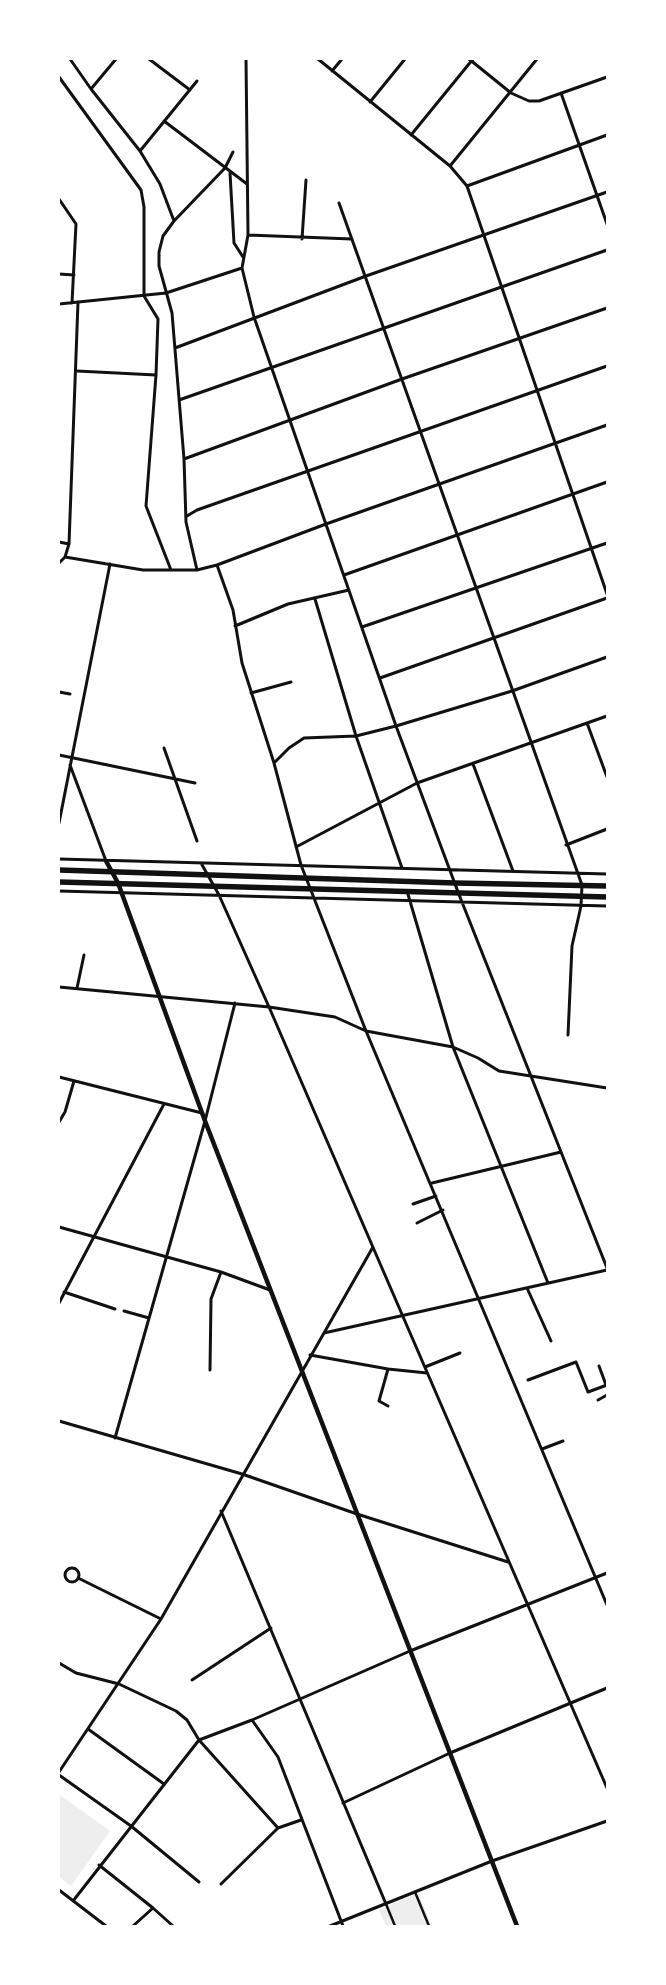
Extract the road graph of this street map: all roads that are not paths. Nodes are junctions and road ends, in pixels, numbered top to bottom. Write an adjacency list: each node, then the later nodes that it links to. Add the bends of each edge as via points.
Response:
1 (70, 59): 14 (street)
2 (116, 59): 14 (street)
3 (149, 59): 15 (street)
4 (246, 59): 29 (street)
5 (318, 59): 10 (street)
6 (342, 59): 10 (street)
7 (405, 59): 18 (street)
8 (471, 59): 16 (street); 20 (street)
9 (538, 59): 16 (street)
10 (332, 71): 18 (street)
11 (59, 77): 49 (street, via 141,190 144,207)
12 (607, 77): 17 (street)
13 (197, 81): 15 (street)
14 (91, 89): 23 (street)
15 (190, 90): 19 (street)
16 (511, 93): 17 (street, via 529,101); 25 (street)
17 (561, 94): 22 (street)
18 (370, 102): 20 (street)
19 (164, 121): 23 (street); 26 (street)
20 (411, 134): 25 (street)
21 (607, 135): 22 (street)
22 (579, 145): 30 (street); 32 (street)
23 (140, 151): 35 (street, via 160,184)
24 (233, 152): 26 (street)
25 (450, 166): 30 (street)
26 (225, 168): 27 (street); 35 (street)
27 (230, 173): 29 (street); 42 (street, via 234,243)
28 (306, 180): 39 (street)
29 (247, 184): 37 (street)
30 (467, 186): 38 (street)
31 (607, 192): 32 (street)
32 (597, 195): 36 (street); 38 (street)
33 (59, 199): 45 (street, via 76,224)
34 (339, 203): 40 (street)
35 (174, 221): 48 (street, via 163,236 159,252)
36 (607, 224)
37 (248, 235): 39 (street); 42 (street)
38 (483, 235): 46 (street); 47 (street)
39 (302, 239): 40 (street)
40 (352, 239): 46 (street)
41 (607, 250): 47 (street)
42 (243, 258): 43 (street)
43 (242, 268): 48 (street); 54 (street)
44 (59, 274): 45 (street)
45 (74, 274): 51 (street)
46 (366, 276): 54 (street); 55 (street)
47 (501, 287): 55 (street); 56 (street)
48 (166, 293): 49 (street); 57 (street, via 172,313)
49 (144, 296): 50 (street); 61 (street, via 158,320)
50 (78, 302): 51 (street); 60 (street)
51 (72, 303): 52 (street)
52 (59, 304)
53 (607, 308): 56 (street)
54 (254, 317): 57 (street); 59 (street)
55 (384, 328): 59 (street); 62 (street)
56 (520, 340): 62 (street); 63 (street)
57 (175, 348): 64 (street)
58 (607, 366): 63 (street)
59 (270, 367): 64 (street); 65 (street)
60 (77, 371): 61 (street); 78 (street)
61 (156, 375): 85 (street, via 146,506)
62 (402, 379): 65 (street); 67 (street)
63 (537, 390): 67 (street); 68 (street)
64 (179, 400): 69 (street)
65 (289, 420): 69 (street); 70 (street)
66 (607, 425): 68 (street)
67 (421, 431): 70 (street); 72 (street)
68 (555, 443): 72 (street); 73 (street)
69 (184, 459): 74 (street)
70 (307, 472): 74 (street); 75 (street)
71 (607, 482): 73 (street)
72 (440, 484): 75 (street); 76 (street)
73 (573, 494): 76 (street); 80 (street)
74 (187, 516): 86 (street)
75 (326, 524): 84 (street); 87 (street)
76 (458, 535): 87 (street); 88 (street)
77 (59, 542): 78 (street)
78 (69, 544): 81 (street)
79 (607, 544): 80 (street)
80 (593, 549): 88 (street); 90 (street)
81 (65, 557): 82 (street); 83 (street)
82 (59, 562)
83 (110, 564): 85 (street, via 143,570); 110 (street)
84 (217, 565): 86 (street); 93 (street, via 234,610)
85 (171, 570): 86 (street)
86 (197, 570)
87 (344, 575): 89 (street)
88 (476, 587): 94 (street); 95 (street)
89 (349, 590): 91 (street); 94 (street)
90 (607, 594)
91 (315, 598): 93 (street, via 288,604); 106 (street)
92 (607, 598): 95 (street)
93 (235, 626): 101 (street)
94 (362, 627): 97 (street)
95 (493, 638): 97 (street); 99 (street)
96 (607, 657): 99 (street)
97 (380, 678): 105 (street)
98 (291, 682): 101 (street)
99 (512, 691): 105 (street); 107 (street)
100 (59, 692): 102 (street)
101 (251, 693): 111 (street)
102 (70, 694)
103 (607, 716): 104 (street)
104 (587, 723): 107 (street); 114 (street)
105 (396, 726): 106 (street); 117 (street)
106 (356, 736): 111 (street, via 304,738); 118 (street)
107 (530, 742): 112 (street); 122 (street)
108 (164, 748): 115 (street)
109 (59, 755): 110 (street)
110 (72, 758): 113 (street); 115 (street)
111 (274, 762): 123 (street)
112 (472, 764): 117 (street); 132 (street)
113 (70, 765): 119 (street); 125 (street)
114 (607, 777)
115 (173, 778): 116 (street); 121 (street)
116 (195, 783)
117 (417, 783): 118 (street); 129 (street)
118 (379, 801): 123 (street); 128 (street)
119 (59, 823)
120 (607, 829): 122 (street)
121 (197, 841)
122 (566, 845): 133 (street)
123 (296, 847): 127 (street)
124 (59, 859): 125 (street)
125 (106, 861): 126 (street); 131 (street)
126 (200, 863): 127 (street); 135 (street)
127 (301, 865): 128 (street); 136 (street)
128 (402, 868): 129 (street)
129 (450, 869): 132 (street); 139 (street)
130 (59, 870): 131 (highway)
131 (111, 871): 135 (highway); 138 (street)
132 (513, 872): 133 (street)
133 (577, 874): 134 (street); 141 (street)
134 (607, 874)
135 (207, 875): 136 (highway); 140 (street)
136 (306, 878): 139 (highway); 143 (street)
137 (59, 882): 138 (highway)
138 (118, 883): 140 (highway); 146 (street)
139 (455, 883): 141 (highway); 147 (street)
140 (213, 884): 143 (highway); 148 (street)
141 (582, 885): 142 (highway); 149 (street)
142 (607, 886)
143 (310, 888): 144 (highway); 151 (street)
144 (406, 890): 147 (highway); 152 (street)
145 (59, 891): 146 (street)
146 (121, 892): 148 (street); 159 (street)
147 (458, 892): 149 (highway); 153 (street)
148 (219, 895): 151 (street); 161 (street)
149 (582, 896): 150 (highway); 154 (street)
150 (607, 896)
151 (314, 899): 152 (street); 162 (street)
152 (410, 901): 153 (street); 164 (street)
153 (462, 902): 154 (street); 165 (street)
154 (581, 906): 155 (street); 163 (street, via 572,946)
155 (607, 906)
156 (84, 954): 158 (street)
157 (59, 986): 158 (street)
158 (77, 988): 159 (street)
159 (159, 996): 160 (street); 170 (street)
160 (236, 1004): 161 (street); 171 (street)
161 (269, 1007): 162 (street, via 335,1017); 182 (street)
162 (366, 1031): 164 (street); 175 (street)
163 (568, 1035)
164 (454, 1048): 165 (street, via 499,1071); 174 (street)
165 (530, 1075): 168 (street); 173 (street)
166 (59, 1077): 167 (street)
167 (74, 1081): 169 (street); 172 (street)
168 (607, 1088)
169 (164, 1104): 170 (street); 181 (street)
170 (202, 1113): 171 (street)
171 (205, 1121): 183 (street); 188 (street)
172 (59, 1122)
173 (561, 1152): 174 (street); 184 (street)
174 (500, 1166): 175 (street); 186 (street)
175 (432, 1183): 176 (street)
176 (436, 1196): 177 (street); 178 (street)
177 (413, 1204)
178 (443, 1210): 179 (street); 190 (street)
179 (417, 1223)
180 (59, 1227): 181 (street)
181 (92, 1236): 183 (street); 189 (street)
182 (373, 1246): 194 (street); 196 (street)
183 (166, 1257): 185 (street); 195 (street)
184 (607, 1269): 186 (street)
185 (221, 1272): 188 (street); 203 (street, via 211,1299)
186 (548, 1283): 187 (street)
187 (527, 1288): 190 (street); 197 (street)
188 (270, 1290): 204 (street)
189 (64, 1292): 191 (street); 192 (street)
190 (480, 1298): 194 (street); 214 (street)
191 (59, 1303)
192 (115, 1309)
193 (124, 1311): 195 (street)
194 (402, 1315): 196 (street); 201 (street)
195 (148, 1318): 212 (street)
196 (324, 1333): 199 (street)
197 (551, 1340)
198 (460, 1353): 201 (street)
199 (310, 1355): 202 (street); 204 (street)
200 (599, 1366): 207 (street)
201 (425, 1367): 205 (street)
202 (388, 1369): 205 (street); 210 (street, via 380,1401)
203 (210, 1370)
204 (301, 1370): 215 (street); 217 (street)
205 (427, 1373): 218 (street)
206 (528, 1380): 207 (street, via 576,1362 588,1392)
207 (607, 1385)
208 (607, 1395): 209 (street)
209 (598, 1400)
210 (388, 1406)
211 (59, 1422): 212 (street)
212 (115, 1438): 215 (street)
213 (564, 1440): 214 (street)
214 (542, 1449): 221 (street)
215 (242, 1474): 216 (street); 217 (street)
216 (221, 1510): 224 (street); 225 (street)
217 (357, 1514): 218 (street); 226 (street)
218 (508, 1562): 222 (street)
219 (607, 1574): 221 (street)
220 (78, 1578): 220 (street, via 76,1569 66,1572 69,1581 74,1582); 224 (street)
221 (596, 1578): 222 (street); 223 (street)
222 (528, 1605): 226 (street); 232 (street)
223 (607, 1605)
224 (161, 1619): 229 (street)
225 (272, 1628): 228 (street); 231 (street)
226 (410, 1651): 231 (street); 236 (street)
227 (59, 1664): 229 (street, via 76,1674)
228 (192, 1680)
229 (119, 1684): 234 (street); 235 (street, via 176,1711 187,1720)
230 (607, 1688): 232 (street)
231 (300, 1698): 233 (street); 240 (street)
232 (570, 1704): 236 (street); 239 (street)
233 (252, 1720): 235 (street); 241 (street, via 278,1757)
234 (88, 1730): 237 (street); 238 (street)
235 (199, 1740): 238 (street); 244 (street)
236 (450, 1753): 240 (street); 245 (street)
237 (59, 1774): 243 (street)
238 (164, 1784): 243 (street)
239 (607, 1788)
240 (342, 1803): 252 (street)
241 (302, 1820): 244 (street); 254 (street)
242 (607, 1821): 245 (street)
243 (131, 1826): 246 (street); 247 (street)
244 (278, 1828): 248 (street)
245 (492, 1862): 250 (street); 261 (street)
246 (99, 1865): 251 (street); 253 (street)
247 (198, 1882)
248 (221, 1884)
249 (59, 1890): 251 (street)
250 (415, 1892): 252 (street); 260 (street)
251 (73, 1901): 255 (street)
252 (386, 1904): 254 (street); 259 (street)
253 (153, 1908): 256 (street); 257 (street)
254 (342, 1924): 258 (street)
255 (106, 1926)
256 (133, 1926)
257 (173, 1926)
258 (330, 1926)
259 (395, 1926)
260 (429, 1926)
261 (517, 1926)

